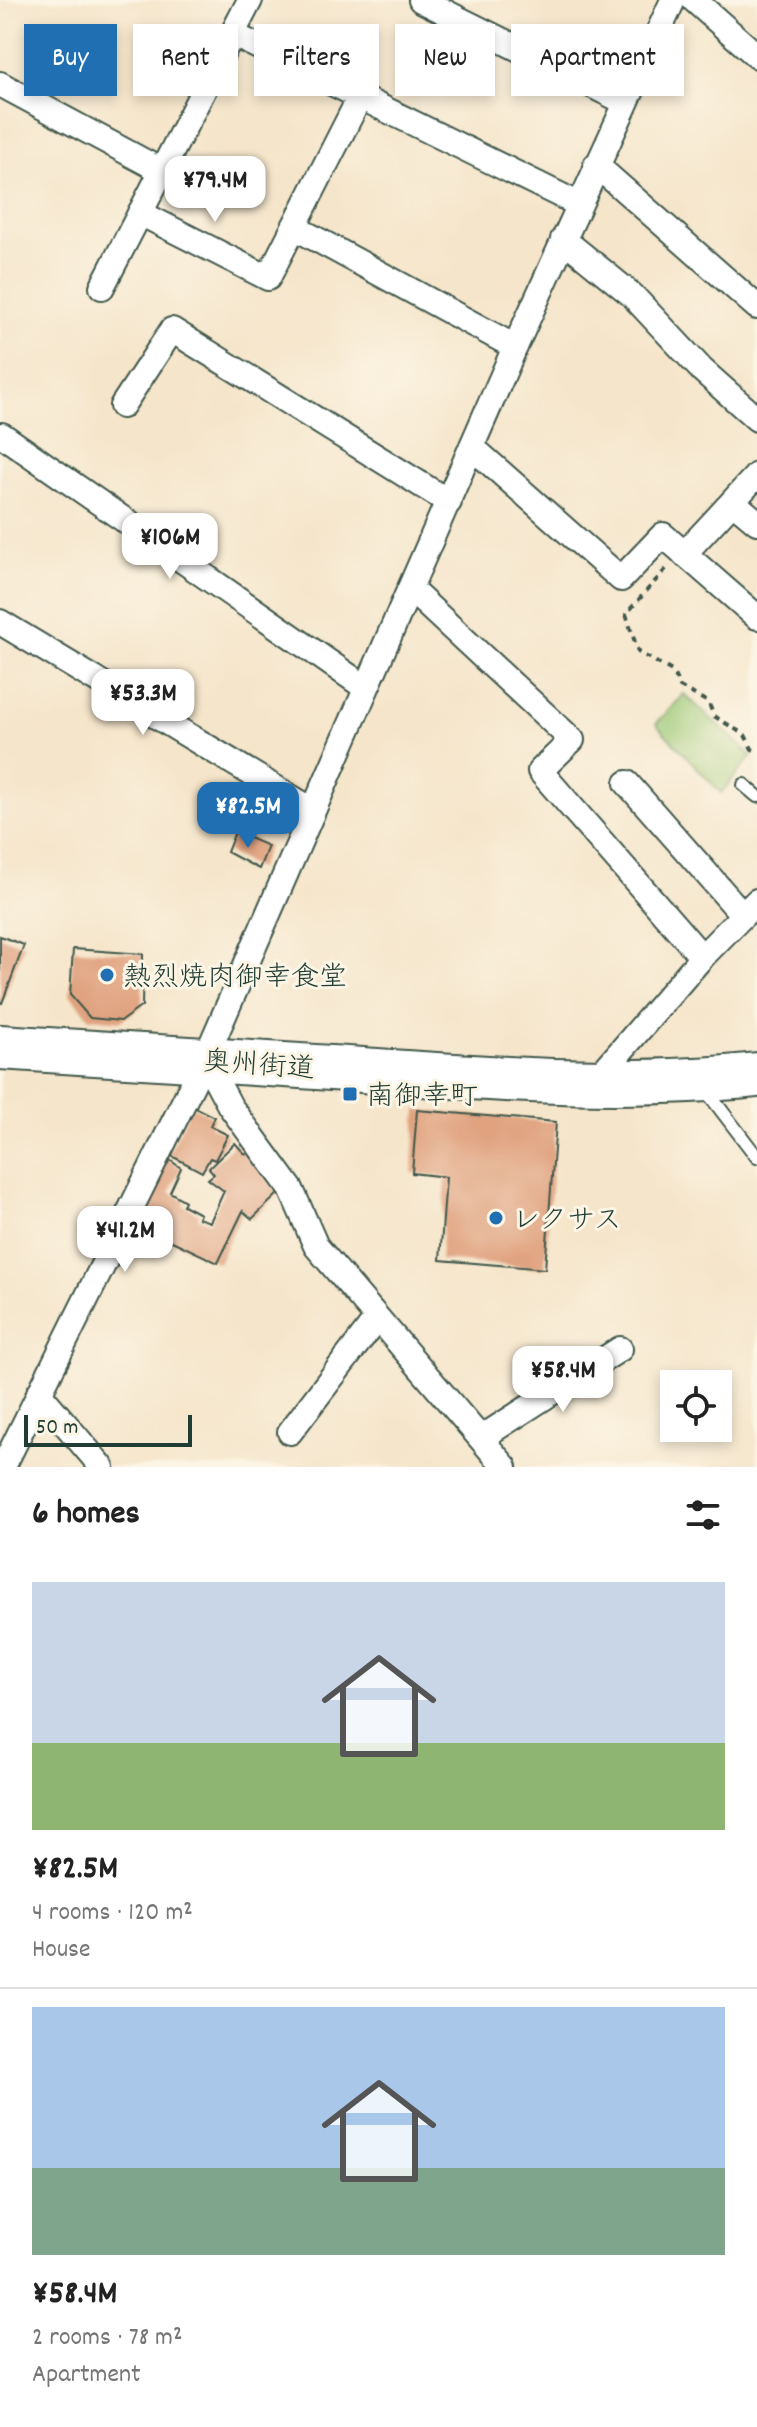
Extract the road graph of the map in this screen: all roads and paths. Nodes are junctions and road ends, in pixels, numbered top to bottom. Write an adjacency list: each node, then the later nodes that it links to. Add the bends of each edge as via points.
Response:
1 (250, 0): 5 (street)
2 (421, 0): 11 (street)
3 (673, 0): 11 (street)
4 (694, 0): 7 (street)
5 (237, 24)
6 (238, 37): 10 (street)
7 (757, 56)
8 (0, 84): 13 (street)
9 (200, 96): 13 (street)
10 (360, 97): 14 (street); 16 (street)
11 (625, 102): 12 (street)
12 (596, 165): 14 (street); 19 (street)
13 (162, 171): 15 (street)
14 (578, 204): 17 (street)
15 (140, 213): 16 (street, via 268,278); 18 (street)
16 (294, 227): 20 (street)
17 (563, 239): 20 (street); 22 (street, via 632,295)
18 (102, 287)
19 (757, 307)
20 (515, 347): 24 (street)
21 (122, 406): 26 (street, via 172,330)
22 (757, 419)
23 (2, 435): 33 (street)
24 (473, 448): 26 (street); 29 (street, via 621,579 663,535)
25 (757, 475): 27 (street)
26 (449, 502): 30 (street)
27 (733, 502): 28 (street); 29 (street)
28 (757, 522)
29 (680, 556): 31 (street); 34 (path, via 626,614 638,652 672,671 680,687 708,702 714,716 745,735)
30 (410, 589): 33 (street); 40 (street, via 572,740 540,771)
31 (757, 617)
32 (0, 622): 38 (street)
33 (366, 688): 38 (street)
34 (757, 751)
35 (627, 783): 39 (street)
36 (744, 785): 37 (lane)
37 (757, 796)
38 (312, 810): 42 (street)
39 (750, 908): 40 (street)
40 (702, 957): 45 (street)
41 (0, 1047): 42 (highway, 奥州街道)
42 (205, 1059): 45 (highway, 奥州街道); 47 (street, via 230,1106 291,1189 316,1246); 49 (street)
43 (757, 1075): 44 (highway, 奥州街道)
44 (699, 1079): 45 (highway, 奥州街道); 46 (lane)
45 (595, 1081)
46 (757, 1157)
47 (377, 1318): 50 (street); 51 (street)
48 (620, 1349): 51 (street)
49 (39, 1393): 52 (street); 53 (street)
50 (290, 1432)
51 (481, 1438): 54 (street)
52 (3, 1467)
53 (102, 1467)
54 (505, 1467)

